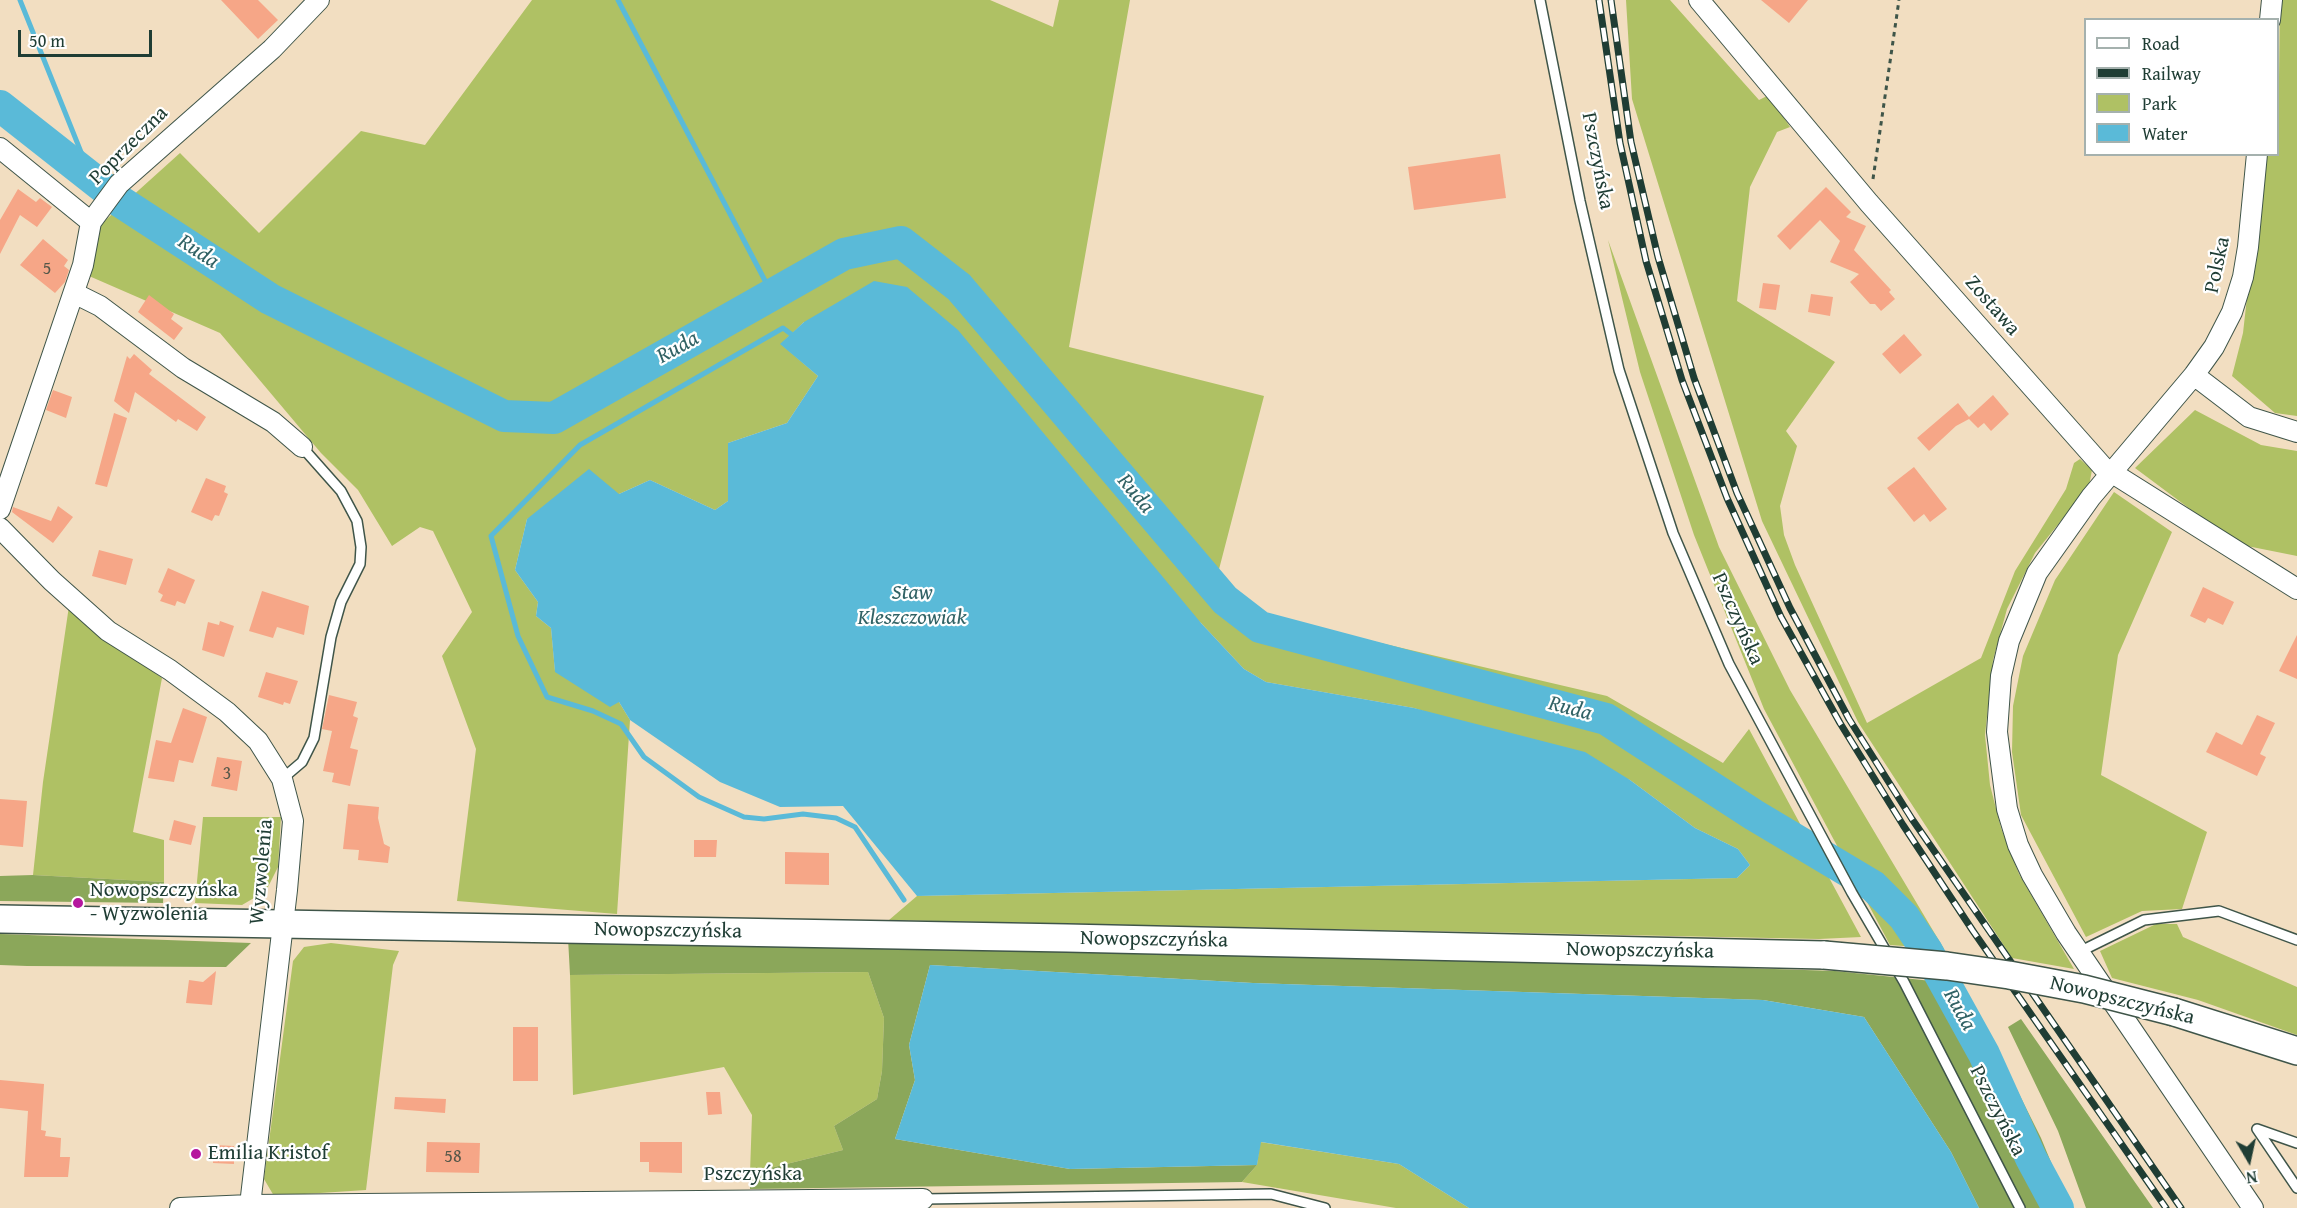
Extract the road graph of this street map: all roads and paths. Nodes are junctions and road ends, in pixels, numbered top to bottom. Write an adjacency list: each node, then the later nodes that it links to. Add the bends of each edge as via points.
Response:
1 (319, 0): 10 (street, Poprzeczna, via 272,49 120,184)
2 (1540, 0): 32 (lane, Pszczyńska, via 1619,370 1672,533 1729,664 1904,982)
3 (1699, 0): 9 (street, Zostawa)
4 (1899, 0): 9 (path)
5 (2272, 0): 6 (street)
6 (2270, 18)
7 (0, 148): 10 (street)
8 (2257, 156): 12 (street, Polska, via 2243,277 2232,312 2214,348)
9 (1869, 203): 15 (street, Zostawa, via 2091,456)
10 (91, 222): 11 (street, Poprzeczna)
11 (74, 293): 14 (street, via 100,306 183,369 273,422); 16 (street, Poprzeczna)
12 (2194, 375): 13 (street, via 2249,417); 15 (street, Polska)
13 (2297, 432)
14 (302, 447): 19 (lane, via 341,491 357,521 360,564 341,602 331,637 314,738 302,762)
15 (2111, 472): 18 (street, Zostawa); 23 (street, Polska, via 2047,556 2028,591 2009,641 1997,712 1999,768 2012,828 2042,893)
16 (0, 509)
17 (0, 528): 19 (street, Wyzwolenia, via 108,631 227,712 258,741)
18 (2297, 590)
19 (282, 779): 21 (street, Wyzwolenia, via 293,821)
20 (0, 919): 21 (main road, Nowopszczyńska)
21 (283, 925): 24 (main road, Nowopszczyńska, bridge, via 1824,955 1935,965 2084,989 2174,1012); 29 (street, Wyzwolenia)
22 (2297, 940): 23 (lane, via 2219,911 2144,920)
23 (2079, 952): 33 (street, Polska)
24 (2297, 1051)
25 (2297, 1143): 26 (lane, via 2257,1129)
26 (2297, 1188)
27 (923, 1199): 28 (street, Pszczyńska); 31 (lane, Pszczyńska, via 1271,1194)
28 (649, 1204): 29 (street, Pszczyńska)
29 (263, 1206): 30 (street, Pszczyńska)
30 (180, 1208)
31 (1325, 1208)
32 (2020, 1208)
33 (2253, 1208)

